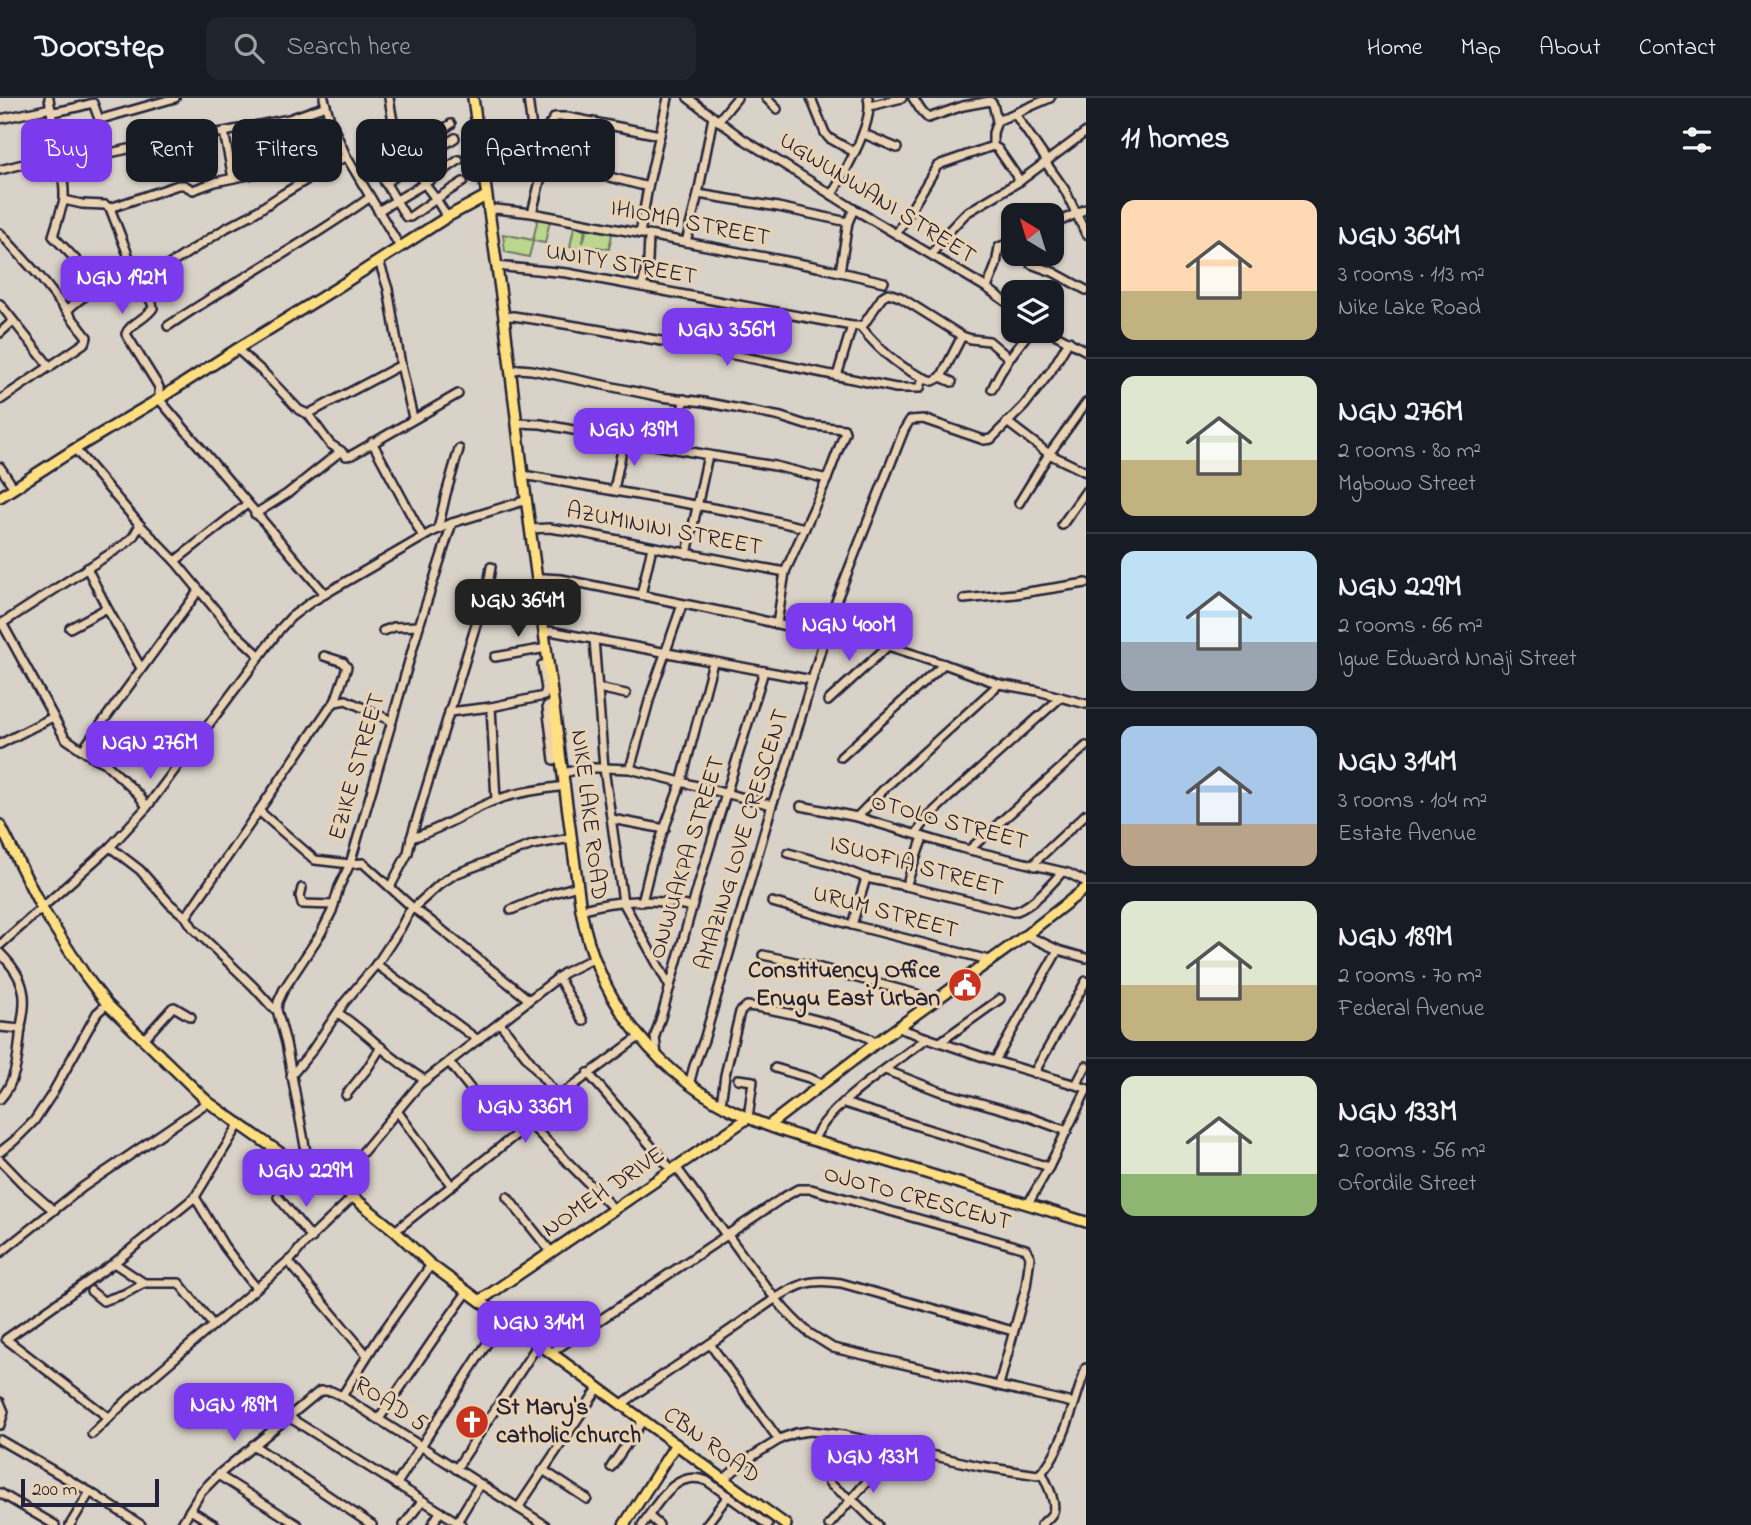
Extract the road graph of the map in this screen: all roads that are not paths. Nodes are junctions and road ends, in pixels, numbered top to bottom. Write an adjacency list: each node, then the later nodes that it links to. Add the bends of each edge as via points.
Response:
1 (50, 98): 18 (street)
2 (175, 98): 18 (street, via 101,119 93,103 67,111)
3 (389, 98): 22 (street)
4 (473, 98): 58 (main road, NIKE LAKE ROAD)
5 (528, 98): 23 (street)
6 (668, 98): 34 (street)
7 (688, 98): 14 (street, UGWUNWANI STREET)
8 (737, 98): 26 (street)
9 (766, 98): 17 (street)
10 (811, 98): 39 (street, via 825,134)
11 (902, 98): 16 (street)
12 (913, 98): 27 (street, via 928,118 987,101 993,104)
13 (1050, 98): 19 (street)
14 (698, 101): 26 (street, UGWUNWANI STREET)
15 (325, 102): 31 (street, via 289,119); 41 (street)
16 (869, 102): 33 (street)
17 (778, 109)
18 (52, 110): 20 (street); 21 (street)
19 (1016, 114): 27 (street); 43 (street)
20 (0, 119)
21 (53, 119)
22 (393, 119)
23 (531, 119)
24 (554, 119): 25 (street)
25 (577, 119)
26 (716, 119): 56 (street); 57 (street, UGWUNWANI STREET)
27 (997, 121): 37 (street)
28 (450, 124): 29 (street)
29 (447, 126)
30 (615, 126): 34 (street)
31 (224, 132): 40 (street); 46 (street)
32 (1086, 132): 43 (street)
33 (864, 134): 38 (street); 39 (street)
34 (660, 135): 55 (street)
35 (455, 138): 36 (street)
36 (447, 143)
37 (993, 146): 49 (street); 74 (street, via 937,166)
38 (898, 148)
39 (854, 152): 57 (street)
40 (112, 153)
41 (346, 156): 59 (street); 88 (street)
42 (459, 160): 54 (street)
43 (1046, 163): 49 (street); 69 (street)
44 (21, 165): 45 (street)
45 (0, 170)
46 (232, 173)
47 (232, 178): 63 (street, via 192,190 178,185)
48 (615, 178): 55 (street)
49 (1020, 181): 81 (street, via 960,218)
50 (63, 182): 61 (street)
51 (462, 182): 60 (street)
52 (539, 182): 68 (street)
53 (386, 183): 62 (street)
54 (424, 184): 60 (street); 62 (street)
55 (648, 187): 75 (street)
56 (698, 194): 72 (street); 78 (street)
57 (832, 195): 64 (street, UGWUNWANI STREET)
58 (486, 196): 67 (main road, NIKE LAKE ROAD); 70 (main road)
59 (369, 198): 66 (street); 99 (street)
60 (436, 199): 62 (street, via 410,217); 70 (street)
61 (64, 200): 63 (street); 91 (street, via 53,236)
62 (396, 200): 66 (street)
63 (110, 208): 86 (street)
64 (855, 209): 72 (street); 74 (street, UGWUNWANI STREET)
65 (1086, 209): 69 (street)
66 (378, 211): 80 (street)
67 (488, 212): 68 (street, IHIOMA STREET); 83 (main road, NIKE LAKE ROAD)
68 (531, 213): 75 (street, IHIOMA STREET)
69 (1076, 214): 71 (street); 76 (street)
70 (447, 217): 80 (main road)
71 (1064, 220)
72 (848, 222): 85 (street)
73 (0, 233): 95 (street)
74 (897, 233): 81 (street, UGWUNWANI STREET)
75 (640, 234): 77 (street, IHIOMA STREET)
76 (1086, 234)
77 (649, 236): 78 (street, IHIOMA STREET); 89 (street)
78 (686, 242): 85 (street, IHIOMA STREET)
79 (1001, 246): 90 (street)
80 (400, 247): 82 (main road)
81 (932, 254): 90 (street, UGWUNWANI STREET)
82 (379, 261): 105 (main road); 108 (street)
83 (496, 266): 89 (street, UNITY STREET); 96 (main road, NIKE LAKE ROAD)
84 (1036, 266): 92 (street)
85 (840, 272): 87 (street, IHIOMA STREET)
86 (135, 273): 88 (street); 91 (street)
87 (884, 282)
88 (141, 283): 117 (street, via 153,308 126,334 159,387)
89 (642, 287): 98 (street, UNITY STREET)
90 (987, 288): 93 (street, UGWUNWANI STREET)
91 (98, 289): 95 (street)
92 (1086, 290)
93 (1001, 298)
94 (0, 304): 97 (street)
95 (66, 311): 109 (street, via 86,341)
96 (504, 317): 110 (main road, NIKE LAKE ROAD); 111 (street, via 570,324)
97 (13, 321): 100 (street); 109 (street)
98 (856, 326): 101 (street, via 864,324 888,293); 111 (street); 113 (street, via 889,357)
99 (168, 327)
100 (0, 333)
101 (962, 336): 107 (street, via 989,341); 112 (street)
102 (1064, 338): 103 (street)
103 (1069, 341): 106 (street); 123 (street, via 1040,387)
104 (1021, 343): 107 (street)
105 (237, 349): 117 (main road); 121 (street)
106 (1086, 351)
107 (1009, 358): 115 (street)
108 (401, 365): 121 (street); 122 (street)
109 (50, 367): 119 (street)
110 (510, 372): 118 (street, via 532,370); 124 (main road, NIKE LAKE ROAD)
111 (837, 376): 113 (street, via 910,389 920,388)
112 (941, 377): 113 (street, via 933,381); 114 (street)
113 (923, 378)
114 (952, 382)
115 (992, 389)
116 (458, 394): 122 (street)
117 (159, 399): 127 (main road); 143 (street)
118 (684, 399): 129 (street); 136 (street, AZUMININI STREET, via 844,429)
119 (0, 400)
120 (1086, 404): 131 (street)
121 (308, 414): 130 (street, via 330,444)
122 (414, 418): 126 (street)
123 (1007, 422): 131 (street); 175 (street, AMAZING LOVE CRESCENT, via 988,441 923,419 911,420 836,599)
124 (517, 423): 125 (street); 135 (main road, NIKE LAKE ROAD)
125 (624, 440): 129 (street); 138 (street)
126 (372, 442): 130 (street, via 352,455); 152 (street)
127 (75, 449): 137 (main road); 147 (street)
128 (459, 449): 150 (street)
129 (677, 449): 132 (street)
130 (341, 451): 145 (street)
131 (1049, 454): 134 (street); 142 (street)
132 (708, 456): 136 (street); 144 (street)
133 (0, 467): 137 (street)
134 (1086, 472)
135 (523, 475): 138 (street); 141 (main road, NIKE LAKE ROAD)
136 (827, 479): 149 (street, AZUMININI STREET)
137 (14, 488): 140 (main road)
138 (614, 490): 144 (street)
139 (1086, 491): 148 (street)
140 (0, 498)
141 (527, 500): 146 (street); 151 (main road, NIKE LAKE ROAD)
142 (1019, 503)
143 (247, 504): 145 (street); 155 (street)
144 (697, 505): 149 (street); 154 (street)
145 (255, 514): 162 (street)
146 (453, 523): 150 (street); 171 (street, EZIKE STREET)
147 (140, 525): 155 (street); 157 (street, via 125,544)
148 (1062, 525)
149 (805, 528): 158 (street, AZUMININI STREET)
150 (438, 529): 152 (street)
151 (530, 529): 153 (street, AZUMININI STREET); 159 (main road, NIKE LAKE ROAD)
152 (423, 537): 162 (street)
153 (652, 547): 154 (street, AZUMININI STREET); 163 (street)
154 (687, 554): 158 (street, AZUMININI STREET)
155 (175, 561): 161 (street)
156 (491, 567): 168 (street)
157 (87, 568): 167 (street); 169 (street)
158 (785, 572): 170 (street)
159 (537, 580): 163 (street, via 561,579); 164 (main road, NIKE LAKE ROAD)
160 (1086, 583): 165 (street)
161 (199, 590): 179 (street); 185 (street)
162 (325, 594): 179 (street, via 291,617)
163 (641, 595): 166 (street)
164 (540, 599): 168 (street); 174 (main road, NIKE LAKE ROAD)
165 (964, 599)
166 (682, 605): 170 (street); 178 (street)
167 (107, 608): 172 (street); 185 (street)
168 (484, 608): 198 (street)
169 (1, 623): 199 (street)
170 (777, 624): 175 (street)
171 (419, 626): 173 (street); 200 (street, EZIKE STREET)
172 (70, 628)
173 (383, 631)
174 (545, 634): 176 (street); 177 (main road, NIKE LAKE ROAD)
175 (826, 636): 187 (street, AMAZING LOVE CRESCENT)
176 (594, 639): 178 (street); 189 (street)
177 (547, 648): 181 (street); 183 (main road, NIKE LAKE ROAD)
178 (665, 653): 182 (street); 207 (street)
179 (260, 656): 215 (street)
180 (324, 656): 194 (street, via 347,667)
181 (495, 657)
182 (713, 662): 186 (street); 209 (street)
183 (549, 664): 191 (street, via 542,665); 197 (main road, NIKE LAKE ROAD)
184 (944, 664): 188 (street); 193 (street, via 888,646); 204 (street)
185 (141, 668): 203 (street)
186 (764, 671): 187 (street); 211 (street, ONWUAKPA STREET)
187 (812, 680): 213 (street, AMAZING LOVE CRESCENT)
188 (999, 684): 192 (street); 218 (street)
189 (598, 688): 190 (street); 206 (street)
190 (625, 694)
191 (544, 696): 196 (street); 197 (street)
192 (1061, 697): 195 (street); 222 (street, via 948,797 929,816)
193 (828, 701)
194 (335, 702): 200 (street, via 346,700); 216 (street)
195 (1086, 705)
196 (491, 707): 198 (street); 212 (street)
197 (551, 708): 205 (street); 208 (main road, NIKE LAKE ROAD)
198 (449, 712): 223 (street)
199 (54, 717): 201 (street); 203 (street, via 65,738)
200 (393, 721): 228 (street, EZIKE STREET)
201 (0, 744)
202 (1086, 746): 226 (street)
203 (83, 749): 215 (street, via 104,762)
204 (841, 757)
205 (555, 760)
206 (604, 768): 207 (street); 208 (street); 219 (street)
207 (629, 769): 209 (street)
208 (564, 773): 210 (main road, NIKE LAKE ROAD)
209 (681, 783): 211 (street); 221 (street)
210 (565, 786): 212 (street); 224 (main road, NIKE LAKE ROAD)
211 (726, 794): 213 (street); 243 (street, ONWUAKPA STREET)
212 (496, 800): 223 (street)
213 (772, 805): 291 (street, AMAZING LOVE CRESCENT)
214 (801, 806): 218 (street, OTOLO STREET)
215 (147, 807): 225 (street)
216 (259, 811): 228 (street, via 316,860); 247 (street)
217 (1086, 814): 229 (street)
218 (858, 817): 222 (street, OTOLO STREET)
219 (612, 819): 221 (street); 238 (street)
220 (0, 825): 242 (main road, CBN ROAD)
221 (665, 829): 239 (street)
222 (920, 836): 226 (street, OTOLO STREET); 234 (street)
223 (411, 838): 235 (street)
224 (571, 838): 233 (main road, NIKE LAKE ROAD); 244 (street, via 532,845 455,874)
225 (110, 847): 242 (street); 247 (street, via 141,870)
226 (970, 849): 229 (street, OTOLO STREET)
227 (788, 853): 231 (street, ISUOFIA STREET)
228 (349, 864): 235 (street, via 363,863); 241 (street, EZIKE STREET)
229 (1035, 866): 230 (street, OTOLO STREET)
230 (1062, 872): 232 (street, OTOLO STREET); 234 (street, ISUOFIA STREET, via 1016,912)
231 (866, 878): 234 (street, ISUOFIA STREET); 248 (street)
232 (1086, 882)
233 (578, 886): 245 (street); 246 (main road, NIKE LAKE ROAD)
234 (906, 886)
235 (390, 887): 244 (street)
236 (302, 888): 241 (street, via 302,904)
237 (1086, 888): 249 (main road)
238 (623, 902): 239 (street); 246 (street); 260 (street)
239 (642, 902): 243 (street)
240 (772, 902): 248 (street, URUM STREET)
241 (334, 905): 265 (street, EZIKE STREET, via 281,995)
242 (41, 907): 250 (street); 264 (main road, CBN ROAD)
243 (692, 907): 260 (street, ONWUAKPA STREET)
244 (413, 908): 257 (street); 261 (street)
245 (511, 910)
246 (581, 910): 254 (main road, NIKE LAKE ROAD)
247 (186, 917): 265 (street)
248 (852, 925): 256 (street, URUM STREET)
249 (1026, 935): 251 (street); 256 (main road)
250 (0, 945)
251 (1058, 950): 255 (street); 281 (street)
252 (0, 953): 272 (street, via 23,989)
253 (763, 955): 263 (street)
254 (594, 958): 258 (street); 273 (main road, NIKE LAKE ROAD, via 614,1002)
255 (1086, 958)
256 (989, 960): 263 (main road)
257 (376, 964): 266 (street); 276 (street)
258 (558, 977): 261 (street); 268 (street)
259 (1086, 981): 287 (street)
260 (670, 987): 280 (street, ONWUAKPA STREET, via 655,1036)
261 (528, 999): 269 (street)
262 (1000, 999): 277 (street)
263 (933, 1002): 271 (main road)
264 (107, 1004): 275 (main road, CBN ROAD); 309 (street, via 97,1013 34,1121)
265 (277, 1010): 288 (street)
266 (338, 1013): 279 (street); 288 (street)
267 (191, 1017): 275 (street, via 174,1007)
268 (583, 1021)
269 (500, 1023): 276 (street); 297 (street)
270 (0, 1027): 272 (street)
271 (898, 1028): 274 (street); 278 (main road)
272 (21, 1029): 298 (street, via 13,1075)
273 (639, 1037): 280 (main road, NIKE LAKE ROAD); 286 (street)
274 (927, 1038): 277 (street); 285 (street)
275 (144, 1039): 299 (main road, CBN ROAD)
276 (478, 1040): 282 (street)
277 (940, 1042): 281 (street)
278 (876, 1043): 292 (main road); 301 (street, via 836,1026 747,1006 740,1012)
279 (381, 1047): 290 (street); 295 (street)
280 (657, 1057): 291 (main road, NIKE LAKE ROAD)
281 (995, 1061): 287 (street)
282 (449, 1062): 290 (street); 296 (street)
283 (1086, 1066): 293 (street)
284 (775, 1068): 292 (street)
285 (885, 1070): 300 (street); 307 (street)
286 (588, 1073): 297 (street); 312 (street)
287 (1034, 1073): 293 (street)
288 (292, 1076): 313 (street, via 306,1152)
289 (738, 1079): 303 (street, via 752,1081)
290 (425, 1080): 302 (street)
291 (689, 1084): 301 (main road, NIKE LAKE ROAD)
292 (822, 1084): 304 (main road)
293 (1076, 1085): 294 (street)
294 (1086, 1089): 307 (street)
295 (346, 1095)
296 (477, 1097)
297 (558, 1097): 305 (street)
298 (0, 1099)
299 (208, 1102): 306 (main road, CBN ROAD); 322 (street)
300 (844, 1103): 308 (street); 311 (street)
301 (721, 1104): 303 (main road, NIKE LAKE ROAD)
302 (397, 1111): 314 (street); 315 (street)
303 (751, 1119): 304 (main road, NIKE LAKE ROAD); 312 (main road, NOMEH DRIVE)
304 (779, 1119): 308 (main road, NIKE LAKE ROAD, via 788,1132)
305 (529, 1123): 315 (street); 321 (street)
306 (240, 1124): 313 (main road, CBN ROAD, via 289,1158); 318 (street)
307 (1068, 1131): 311 (street)
308 (814, 1140): 320 (main road, NIKE LAKE ROAD)
309 (0, 1152)
310 (0, 1160): 322 (street)
311 (1049, 1167): 320 (street)
312 (674, 1168): 321 (main road, NOMEH DRIVE); 325 (street)
313 (314, 1169): 314 (main road, CBN ROAD)
314 (334, 1184): 317 (main road, CBN ROAD)
315 (451, 1185): 324 (street)
316 (278, 1197): 326 (street)
317 (353, 1197): 324 (main road, CBN ROAD); 326 (street)
318 (195, 1198): 330 (street); 333 (street)
319 (507, 1198): 327 (street)
320 (1028, 1204): 323 (main road, NIKE LAKE ROAD)
321 (614, 1209): 327 (main road, NOMEH DRIVE)
322 (53, 1210): 328 (street)
323 (1085, 1220)
324 (395, 1231): 331 (main road, CBN ROAD)
325 (726, 1235): 336 (street); 340 (street, OJOTO CRESCENT, via 805,1188 1021,1248 1028,1252 1030,1262); 343 (street, OJOTO CRESCENT)
326 (312, 1238): 329 (street)
327 (551, 1252): 337 (main road, NOMEH DRIVE)
328 (0, 1253)
329 (288, 1261): 333 (street); 344 (street)
330 (114, 1263): 332 (street); 353 (street, via 6,1339)
331 (431, 1265): 335 (main road, CBN ROAD); 344 (street)
332 (144, 1283): 334 (street, via 103,1301); 339 (street, via 179,1283)
333 (256, 1289): 339 (street)
334 (91, 1291)
335 (468, 1291): 337 (main road, CBN ROAD); 354 (street)
336 (776, 1298): 340 (street, via 810,1282 834,1282); 342 (street); 346 (street, via 807,1331 834,1349)
337 (481, 1300): 338 (main road, CBN ROAD)
338 (504, 1317): 341 (main road, CBN ROAD); 362 (street)
339 (213, 1325): 353 (street)
340 (1013, 1331): 346 (street, OJOTO CRESCENT)
341 (539, 1343): 343 (main road, CBN ROAD); 366 (street)
342 (710, 1344): 351 (street); 358 (street)
343 (552, 1352): 347 (main road, CBN ROAD)
344 (367, 1354): 348 (street)
345 (1086, 1368): 350 (street)
346 (999, 1385): 350 (street)
347 (599, 1387): 351 (main road, CBN ROAD); 367 (street)
348 (342, 1396): 352 (street, ROAD 5, via 320,1391); 354 (street, ROAD 5)
349 (0, 1402): 356 (street, via 4,1412)
350 (1073, 1403): 369 (street)
351 (622, 1404): 355 (main road, CBN ROAD)
352 (287, 1416): 361 (street); 372 (street)
353 (109, 1418): 357 (street)
354 (379, 1419): 362 (street, ROAD 5)
355 (643, 1420): 360 (main road, CBN ROAD); 365 (street)
356 (0, 1425)
357 (92, 1434)
358 (779, 1440): 363 (street, via 817,1431); 370 (street)
359 (1, 1443): 373 (street)
360 (676, 1444): 370 (main road, CBN ROAD); 396 (main road)
361 (253, 1445): 368 (street); 392 (street)
362 (420, 1447): 366 (street, ROAD 5); 372 (street)
363 (897, 1447): 369 (street); 377 (street)
364 (818, 1465): 377 (street, via 831,1485)
365 (611, 1466)
366 (456, 1469): 371 (street, ROAD 5)
367 (543, 1470): 376 (street); 379 (street)
368 (218, 1475): 380 (street); 391 (street)
369 (1042, 1475): 404 (street, via 1054,1509)
370 (724, 1479): 401 (main road, CBN ROAD)
371 (480, 1484): 379 (street, ROAD 5); 384 (street)
372 (396, 1485): 378 (street)
373 (90, 1492): 383 (street); 386 (street)
374 (0, 1493): 385 (street)
375 (728, 1496): 382 (street, via 700,1478 682,1479); 399 (street); 400 (street)
376 (587, 1499)
377 (850, 1500): 402 (street); 403 (street)
378 (422, 1501): 381 (street); 393 (street)
379 (518, 1508): 395 (street, ROAD 5)
380 (190, 1510): 389 (street); 390 (street)
381 (440, 1512): 384 (street); 394 (street)
382 (649, 1516): 397 (street); 398 (street)
383 (130, 1517): 387 (street); 388 (street)
384 (459, 1523)
385 (55, 1525)
386 (70, 1525)
387 (125, 1525)
388 (141, 1525)
389 (181, 1525)
390 (215, 1525)
391 (298, 1525)
392 (372, 1525)
393 (404, 1525)
394 (432, 1525)
395 (545, 1525)
396 (624, 1525)
397 (642, 1525)
398 (659, 1525)
399 (706, 1525)
400 (768, 1525)
401 (786, 1525)
402 (830, 1525)
403 (878, 1525)
404 (1041, 1525)

